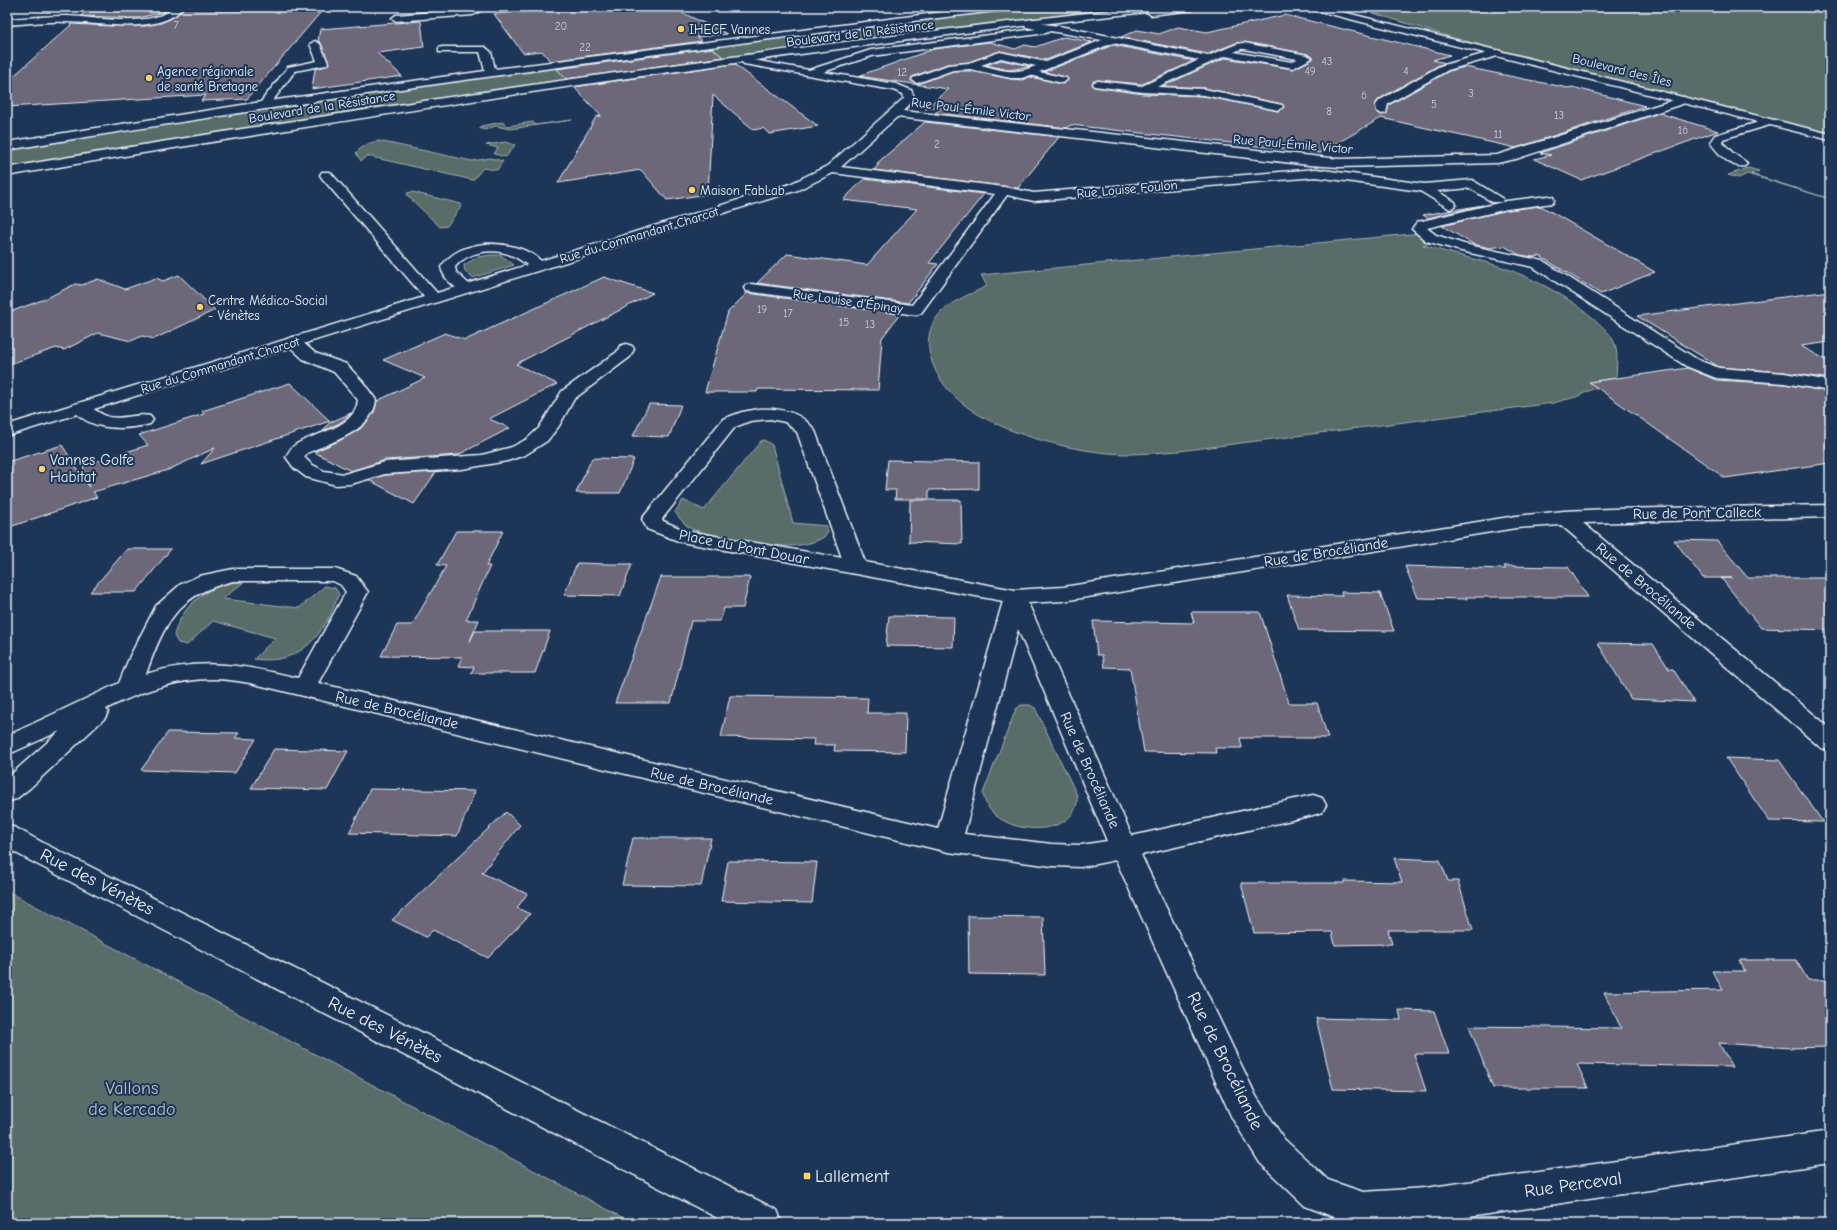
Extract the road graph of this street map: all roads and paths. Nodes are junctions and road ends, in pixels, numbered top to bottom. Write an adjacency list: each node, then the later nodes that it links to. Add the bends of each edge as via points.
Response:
1 (179, 7): 10 (street, via 173,16 155,20 108,22 64,19)
2 (477, 7): 8 (street, via 478,10 473,12)
3 (1004, 7): 12 (street)
4 (1165, 7): 19 (street, Boulevard de la Résistance)
5 (1192, 7): 9 (street, Boulevard de la Résistance)
6 (1313, 7): 14 (street, Boulevard des Îles)
7 (1340, 7): 14 (street, Boulevard des Îles)
8 (396, 18)
9 (1068, 21): 11 (street, Boulevard de la Résistance); 13 (street)
10 (7, 22)
11 (1029, 25): 13 (street); 27 (street, Boulevard de la Résistance)
12 (829, 28): 19 (street); 30 (street)
13 (1059, 29): 15 (street); 17 (street)
14 (1406, 31): 23 (street, Boulevard des Îles)
15 (1111, 40): 20 (street); 28 (street)
16 (1162, 41): 20 (street)
17 (945, 43): 24 (street); 32 (street, via 871,53)
18 (315, 44): 38 (street, via 323,63 292,69)
19 (856, 44): 26 (street, Boulevard de la Résistance)
20 (1148, 47): 25 (street)
21 (442, 50): 30 (street, via 482,49 486,52)
22 (1225, 53): 22 (street, via 1293,65 1307,58 1244,46); 25 (street)
23 (1498, 53): 37 (street, Boulevard des Îles); 40 (street, via 1441,70 1384,102 1381,105)
24 (1000, 56): 28 (street); 29 (street)
25 (1209, 59): 36 (street)
26 (748, 60): 27 (street, Rue du Commandant Charcot); 47 (street, Boulevard de la Résistance, via 439,102)
27 (774, 63): 32 (street, Rue du Commandant Charcot)
28 (1046, 65): 31 (street)
29 (970, 66): 31 (street, via 1011,75); 33 (street, via 952,67)
30 (490, 71): 38 (street)
31 (1028, 72): 34 (street)
32 (810, 73): 41 (street, Rue du Commandant Charcot, via 902,89 910,99)
33 (917, 80)
34 (1062, 80)
35 (1098, 84): 36 (street)
36 (1143, 89): 39 (street, via 1204,92)
37 (1684, 100): 41 (street, Rue Paul-Émile Victor, via 1497,159 1339,163 1265,157); 42 (street, Boulevard des Îles)
38 (264, 105): 44 (street)
39 (1278, 107)
40 (1382, 111)
41 (893, 113): 46 (street, Rue du Commandant Charcot)
42 (1769, 122): 43 (street, Boulevard des Îles); 45 (street, via 1719,137 1716,142 1729,156)
43 (1830, 137)
44 (7, 146)
45 (1741, 163)
46 (831, 169): 50 (street, Rue Louise Foulon); 54 (street, Rue du Commandant Charcot, via 794,187)
47 (7, 172)
48 (326, 175): 57 (street)
49 (1424, 188): 50 (street, Rue Louise Foulon, via 1316,173 1034,197); 51 (street, Rue Louise Foulon, via 1472,184); 53 (street, Rue Louise Foulon)
50 (1004, 191): 56 (street, Rue Louise d'Épinay, via 916,310)
51 (1497, 199)
52 (1548, 200): 60 (street, via 1507,205 1422,225 1419,229 1431,238 1461,247 1538,264 1692,363 1716,373 1790,379)
53 (1450, 205)
54 (538, 266): 55 (street, Rue du Commandant Charcot); 55 (street, via 519,253 496,248 459,255 448,267 449,273)
55 (466, 288): 57 (street, Rue du Commandant Charcot)
56 (752, 288)
57 (433, 298): 58 (street, Rue du Commandant Charcot)
58 (293, 342): 59 (street, via 309,356 340,368 367,400 366,409 360,419 341,431 300,449 295,457 299,465 314,473 326,478 340,479 355,478 390,467 489,459 513,453 532,444 547,432 569,395 624,354); 61 (street, Rue du Commandant Charcot)
59 (626, 349)
60 (1830, 386)
61 (80, 408): 62 (street, via 99,420 116,424); 63 (street, Rue du Commandant Charcot)
62 (144, 420)
63 (7, 431)
64 (1830, 511): 65 (street, Rue de Pont Calleck)
65 (1564, 517): 67 (street, Rue de Brocéliande, via 1516,522 1063,594); 70 (street, Rue de Brocéliande)
66 (856, 567): 66 (street, Place du Pont Douar, via 806,431 802,424 788,417 754,415 729,424 652,520 654,525 681,536); 67 (street, Place du Pont Douar)
67 (1014, 597): 75 (street); 76 (street, Rue de Brocéliande)
68 (304, 688): 69 (street, Rue de Brocéliande, via 250,675 213,671 155,679); 69 (street, Rue de Brocéliande, via 357,592 347,578 335,575 233,575 207,581 189,589 164,611); 75 (street, Rue de Brocéliande)
69 (120, 693): 71 (street, Rue de Brocéliande); 72 (street, Rue de Brocéliande)
70 (1830, 742)
71 (7, 746)
72 (7, 792)
73 (1313, 805): 76 (street, Rue de Brocéliande)
74 (7, 835): 79 (street, Rue des Vénètes)
75 (948, 842): 76 (street, Rue de Brocéliande, via 1080,856)
76 (1124, 848): 78 (street, Rue de Brocéliande, via 1244,1107 1272,1151)
77 (1830, 1147): 78 (street, Rue Perceval, via 1425,1206 1363,1210)
78 (1317, 1194)
79 (764, 1223)

